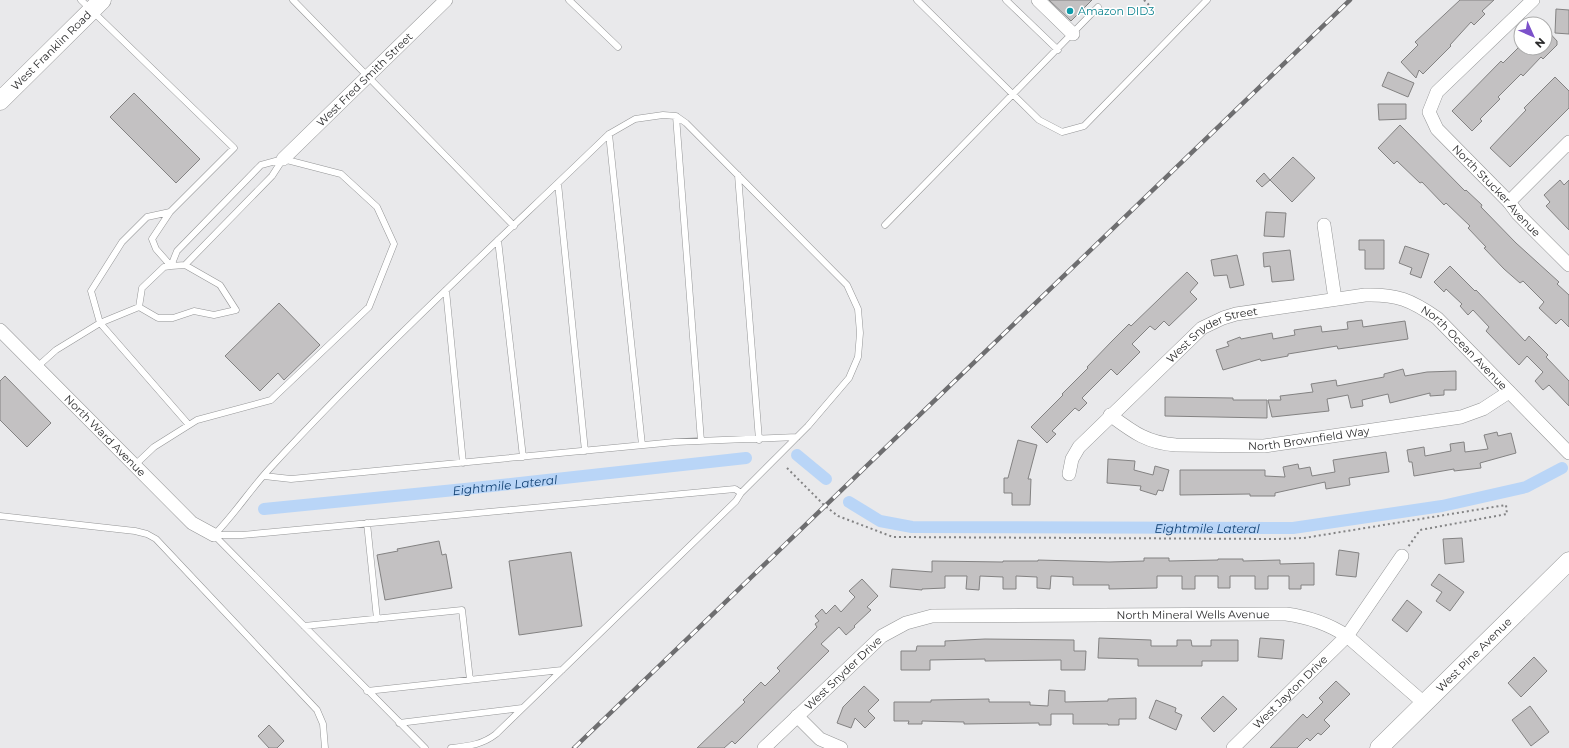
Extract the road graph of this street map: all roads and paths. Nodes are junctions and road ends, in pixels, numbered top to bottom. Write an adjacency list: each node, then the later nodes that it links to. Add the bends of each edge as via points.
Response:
1 (293, 0): 16 (lane)
2 (446, 0): 16 (street, West Fred Smith Street)
3 (569, 0): 14 (lane)
4 (917, 0): 17 (lane)
5 (1006, 0): 15 (lane)
6 (1038, 0): 13 (street)
7 (1144, 0): 12 (path)
8 (1207, 0): 17 (lane, via 1084,126 1062,132 1039,120)
9 (1533, 0): 25 (street, North Stucker Avenue, via 1437,92 1429,112 1437,129)
10 (92, 3): 18 (street, West Franklin Road); 26 (lane, via 234,148)
11 (1098, 7): 13 (lane)
12 (1152, 8)
13 (1072, 34): 15 (lane)
14 (618, 47)
15 (1058, 50): 17 (lane)
16 (367, 77): 22 (street, West Fred Smith Street); 29 (lane)
17 (1013, 96): 28 (lane)
18 (0, 101)
19 (676, 116): 20 (lane, via 635,118); 23 (lane); 45 (lane)
20 (610, 134): 24 (lane); 46 (lane)
21 (1569, 142): 25 (street)
22 (283, 159): 31 (lane, via 272,176); 33 (lane, via 261,165 177,251); 42 (lane, via 341,174 377,207 394,244 369,307 271,400 197,420)
23 (738, 175): 43 (lane, via 847,285 858,309 858,357 849,378); 44 (lane)
24 (558, 183): 29 (lane); 47 (lane)
25 (1509, 202): 32 (street, North Stucker Avenue)
26 (170, 212): 33 (lane, via 152,238 156,249); 37 (lane, via 147,217 122,242 91,291)
27 (1324, 224): 35 (street)
28 (885, 225)
29 (514, 226): 30 (lane)
30 (498, 240): 34 (lane); 49 (lane)
31 (185, 265): 33 (lane); 36 (lane, via 220,285 236,310 214,315 194,311 173,318 158,318)
32 (1569, 265)
33 (171, 266): 36 (lane, via 164,267 142,288)
34 (446, 290): 50 (lane); 54 (lane)
35 (1335, 299): 40 (street, North Ocean Avenue, via 1381,294 1401,298 1417,305 1437,318); 41 (street, West Snyder Street, via 1236,314 1202,328)
36 (139, 306): 37 (lane)
37 (100, 323): 39 (lane, via 56,350); 42 (lane)
38 (0, 330): 39 (street, North Ward Avenue)
39 (37, 367): 51 (street, North Ward Avenue)
40 (1509, 392): 41 (street, North Brownfield Way, via 1483,409 1461,417 1264,446 1162,444 1137,435); 48 (street, North Ocean Avenue)
41 (1110, 415): 53 (street, West Snyder Street, via 1078,447)
42 (189, 426): 51 (lane, via 154,447)
43 (797, 437): 44 (lane); 55 (lane)
44 (759, 440): 45 (lane)
45 (701, 441): 46 (lane)
46 (642, 445): 47 (lane)
47 (585, 451): 49 (lane)
48 (1569, 453)
49 (523, 457): 50 (lane)
50 (463, 463): 54 (lane, via 291,479)
51 (135, 465): 58 (street, North Ward Avenue, via 192,523)
52 (787, 468): 59 (path, via 838,516 893,537 1304,538 1506,506 1507,514 1420,530)
53 (1068, 474)
54 (264, 476): 58 (lane)
55 (741, 493): 57 (lane, via 735,489); 65 (lane, via 736,501)
56 (0, 516): 72 (lane, via 135,531 156,539 316,710 323,724)
57 (367, 523): 58 (lane); 62 (lane)
58 (214, 535): 63 (lane)
59 (1402, 556): 64 (street, West Jayton Drive)
60 (1569, 561): 68 (street, West Pine Avenue)
61 (932, 616): 64 (street, North Mineral Wells Avenue, via 1286,614 1318,620); 70 (street, West Snyder Drive, via 906,623 882,636)
62 (377, 619): 63 (lane); 66 (lane, via 462,610)
63 (304, 626): 67 (lane)
64 (1347, 636): 68 (street, North Mineral Wells Avenue); 77 (street, West Jayton Drive)
65 (562, 670): 66 (lane); 69 (lane)
66 (470, 680): 67 (lane)
67 (367, 691): 71 (lane)
68 (1424, 703): 78 (street, West Pine Avenue)
69 (522, 708): 71 (lane); 74 (lane, via 486,741)
70 (797, 716): 75 (street, West Snyder Drive); 76 (street, via 820,739)
71 (399, 723): 73 (lane)
72 (325, 748)
73 (425, 748)
74 (451, 748)
75 (764, 748)
76 (841, 748)
77 (1233, 748)
78 (1379, 748)

